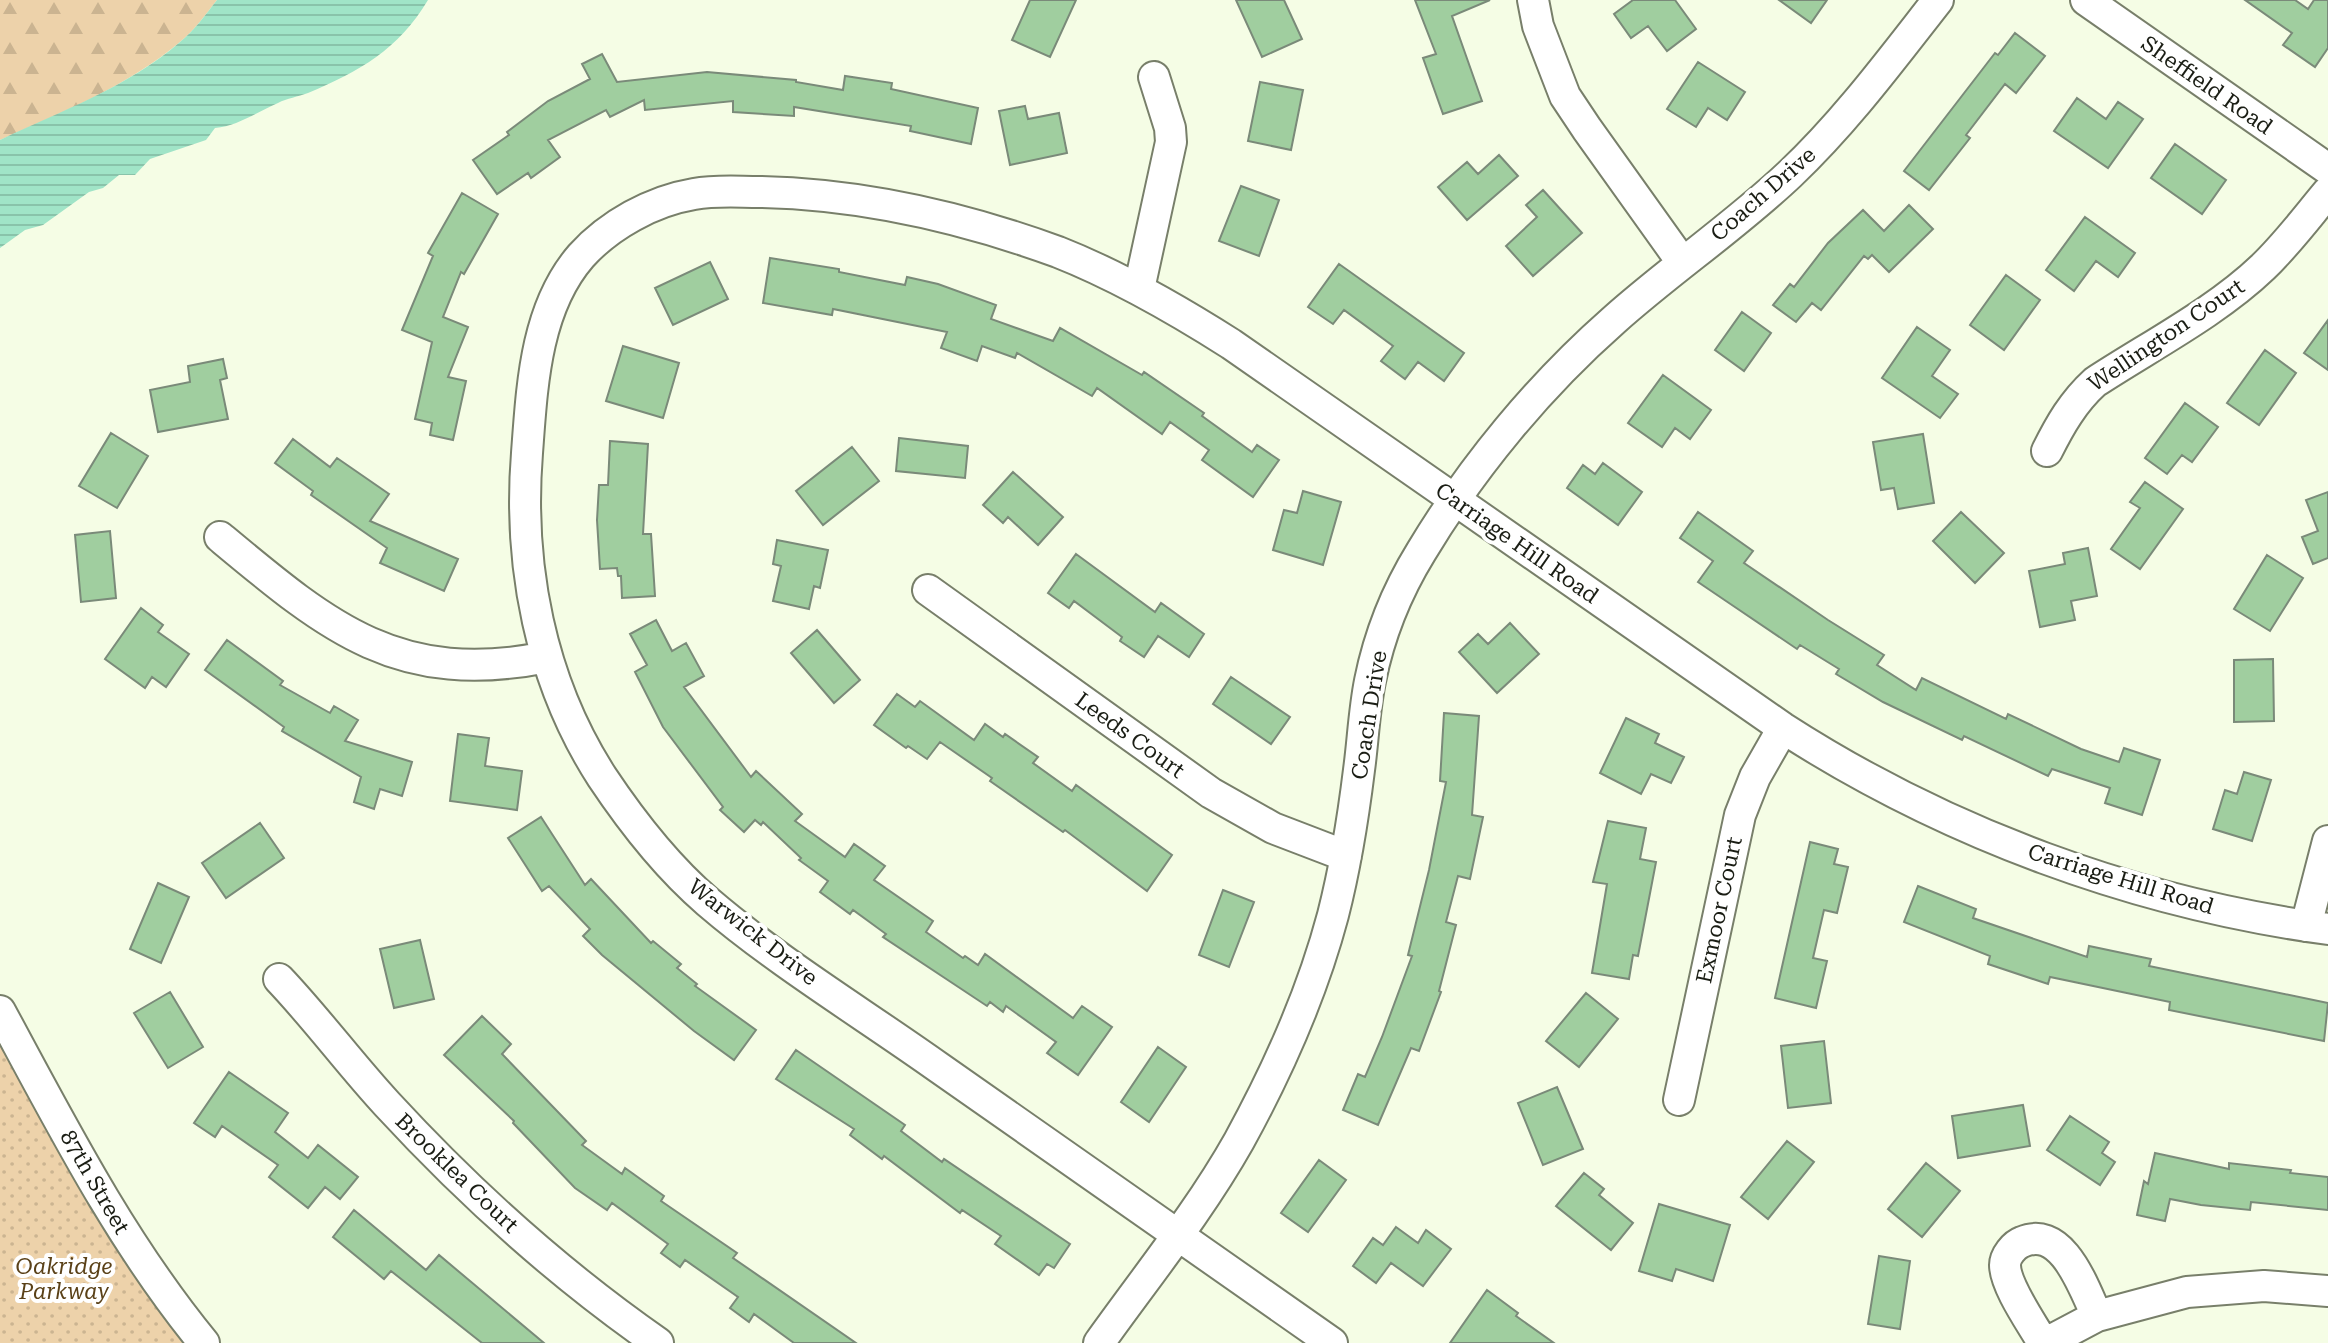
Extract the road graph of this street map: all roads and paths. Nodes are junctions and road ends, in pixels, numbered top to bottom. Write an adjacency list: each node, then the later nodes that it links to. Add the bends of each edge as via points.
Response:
1 (1533, 0): 8 (street, via 1565,96)
2 (1938, 0): 8 (street, Coach Drive, via 1828,135 1743,217)
3 (2086, 0): 5 (street, Sheffield Road)
4 (1154, 77): 9 (street, via 1171,142)
5 (2328, 169)
6 (2328, 192): 10 (street, Wellington Court, via 2261,269 2080,395)
7 (700, 193): 9 (street, Carriage Hill Road, via 787,193 937,214 1062,254); 14 (street, Warwick Drive, via 640,212 600,237 570,271 546,324 531,408 524,514 538,628)
8 (1682, 262): 11 (street, Coach Drive, via 1549,384)
9 (1139, 289): 11 (street, Carriage Hill Road, via 1231,344)
10 (2047, 451)
11 (1456, 500): 15 (street, Carriage Hill Road); 17 (street, Coach Drive, via 1419,555 1377,652)
12 (220, 537): 14 (street, via 308,607 355,637 398,655 460,666)
13 (928, 590): 17 (street, Leeds Court, via 1211,793 1273,828)
14 (547, 657): 22 (street, Warwick Drive, via 567,712 598,771 649,841 709,903)
15 (1783, 728): 18 (street, Carriage Hill Road, via 1899,795 2027,852 2143,890); 21 (street, Exmoor Court, via 1740,815)
16 (2328, 841): 18 (street)
17 (1346, 856): 22 (street, Coach Drive, via 1320,958 1274,1072 1237,1143)
18 (2317, 927)
19 (279, 979): 26 (street, Brooklea Court, via 384,1101 483,1202 602,1304)
20 (0, 1011): 25 (street, 87th Street, via 106,1205)
21 (1679, 1100)
22 (1177, 1233): 27 (street, Coach Drive); 28 (street, Warwick Drive)
23 (2328, 1291): 24 (street, via 2235,1287 2187,1292)
24 (2097, 1316): 29 (street); 29 (street, via 2061,1251 2042,1239 2019,1243 2005,1265 2013,1290)
25 (204, 1343)
26 (658, 1343)
27 (1099, 1343)
28 (1332, 1343)
29 (2044, 1343)

